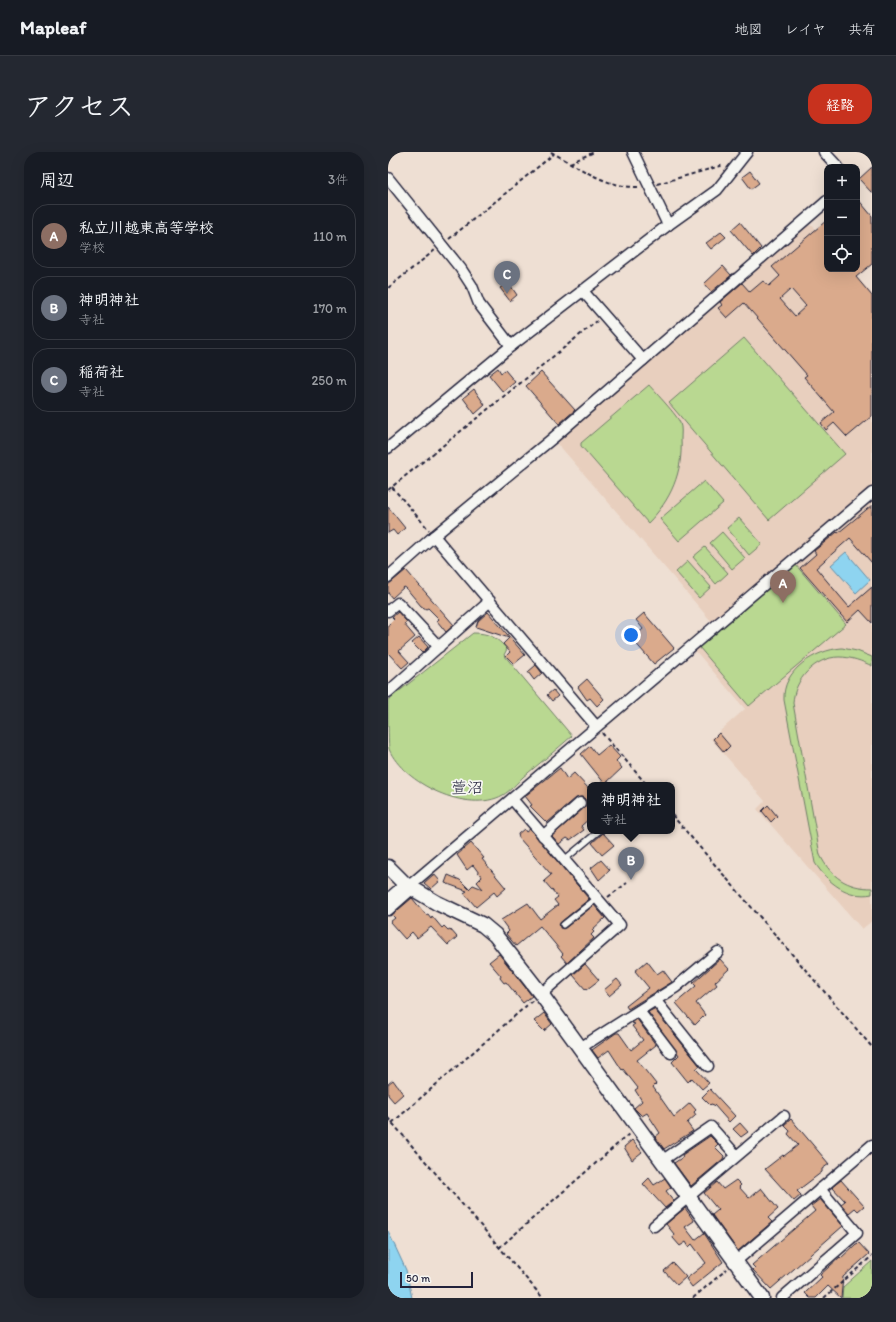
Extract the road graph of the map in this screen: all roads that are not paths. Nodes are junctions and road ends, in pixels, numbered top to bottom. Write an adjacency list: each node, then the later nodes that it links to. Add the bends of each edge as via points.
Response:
1 (633, 152): 7 (street)
2 (747, 152): 7 (street, via 717,190)
3 (824, 152): 4 (street)
4 (835, 164)
5 (388, 178): 9 (street, via 442,245 472,286 479,304)
6 (824, 204): 10 (street)
7 (668, 225): 8 (street)
8 (582, 290): 9 (street); 10 (street)
9 (511, 346): 11 (street)
10 (643, 360): 13 (street)
11 (388, 448)
12 (872, 493): 19 (street)
13 (434, 536): 14 (street); 15 (street)
14 (388, 577)
15 (490, 601): 17 (street); 19 (street)
16 (388, 611): 17 (street, via 398,602)
17 (439, 647): 18 (street)
18 (388, 692)
19 (596, 726): 20 (street)
20 (512, 799): 23 (street); 26 (street)
21 (580, 803): 23 (street)
22 (595, 834): 24 (lane)
23 (543, 836): 24 (street)
24 (564, 860): 27 (street)
25 (388, 867): 26 (street)
26 (409, 886): 28 (street); 31 (street, via 483,925)
27 (599, 900): 29 (lane); 31 (street, via 620,925)
28 (388, 906)
29 (563, 925)
30 (718, 952): 32 (street)
31 (541, 994): 34 (street)
32 (656, 1001): 33 (street); 36 (street)
33 (639, 1011): 34 (street); 35 (street)
34 (580, 1048): 40 (street)
35 (671, 1052)
36 (708, 1066)
37 (784, 1116): 39 (street)
38 (872, 1145): 41 (street)
39 (736, 1155): 40 (street, via 711,1127); 42 (street)
40 (663, 1160): 42 (street)
41 (820, 1189): 44 (street); 46 (street, via 857,1233)
42 (688, 1196): 43 (street); 44 (street)
43 (654, 1226)
44 (735, 1262): 45 (street)
45 (762, 1298)
46 (782, 1298)

